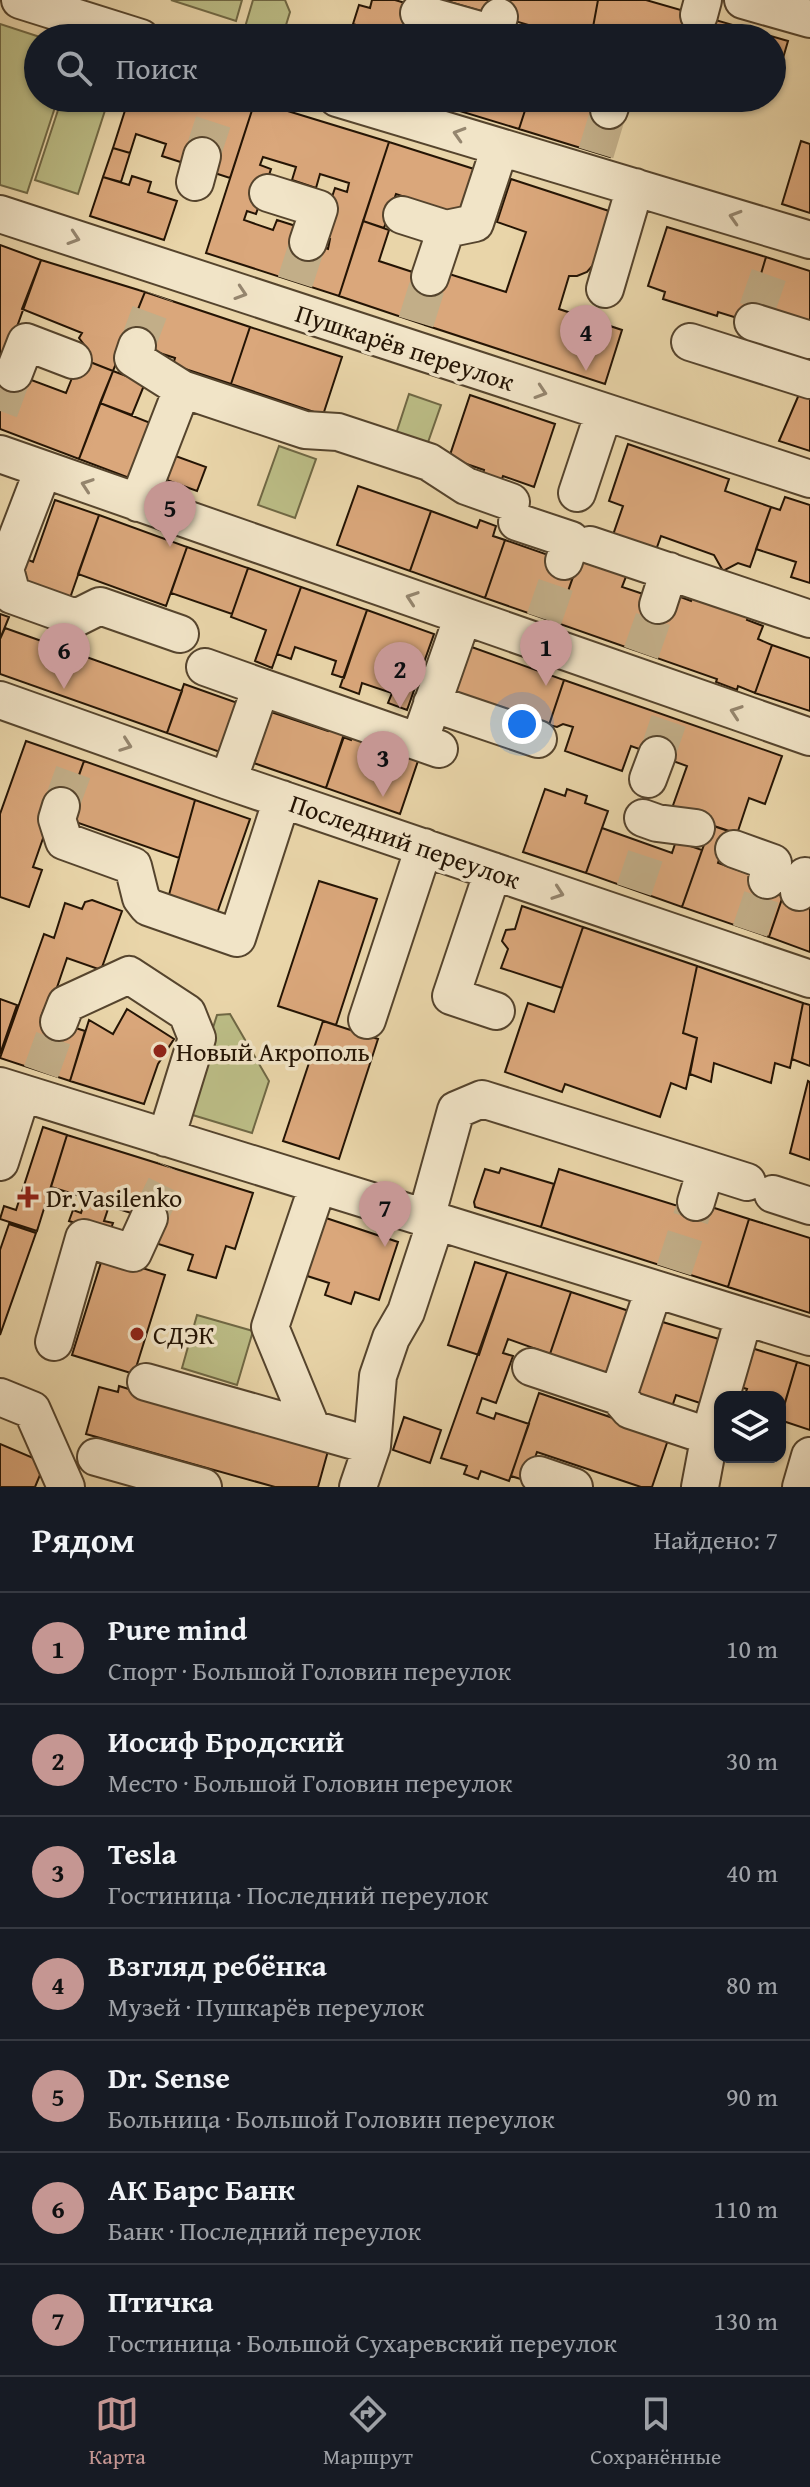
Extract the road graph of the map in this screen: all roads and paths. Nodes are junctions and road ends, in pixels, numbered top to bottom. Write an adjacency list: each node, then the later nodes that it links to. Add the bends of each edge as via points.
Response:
1 (20, 0): 5 (street)
2 (743, 0): 4 (street)
3 (419, 13): 6 (street)
4 (810, 19)
5 (96, 24)
6 (471, 24)
7 (384, 112): 8 (street, one-way to 7)
8 (500, 147): 9 (street, via 593,163); 13 (street, via 475,223)
9 (635, 187): 15 (street, one-way to 9); 17 (street)
10 (268, 193): 14 (street, via 319,209)
11 (0, 214): 26 (street, Пушкарёв переулок, one-way to 26, via 161,282 291,295 412,335)
12 (402, 215): 13 (street)
13 (446, 229): 16 (street)
14 (308, 242)
15 (789, 244)
16 (430, 277)
17 (605, 289)
18 (810, 340): 21 (street, via 755,315)
19 (690, 342): 21 (street)
20 (137, 346): 25 (street, via 133,358)
21 (740, 358): 24 (street)
22 (73, 360): 23 (street, via 26,342)
23 (14, 373)
24 (810, 380)
25 (182, 389): 31 (street); 34 (street, via 305,430 338,432 429,462 571,540 577,553 663,588)
26 (604, 412): 29 (street, Пушкарёв переулок); 30 (street)
27 (0, 454): 28 (street)
28 (43, 470): 31 (street, one-way to 28); 32 (street)
29 (810, 479)
30 (577, 493)
31 (138, 503): 33 (street, one-way to 31)
32 (3, 568): 35 (street, via 12,595 76,618 100,606)
33 (463, 616): 39 (street); 40 (street, one-way to 33, via 674,705 637,664 540,630)
34 (810, 619)
35 (180, 634)
36 (205, 667): 37 (street)
37 (261, 687): 39 (street, via 429,745); 42 (street)
38 (0, 700): 42 (street, Последний переулок, one-way to 42, via 83,745)
39 (432, 703): 41 (street)
40 (810, 737)
41 (538, 739)
42 (228, 781): 43 (street, Последний переулок)
43 (282, 799): 44 (street, via 237,938 148,907 133,866 64,841 57,819); 47 (street, Последний переулок)
44 (61, 806)
45 (696, 828): 46 (street)
46 (650, 829)
47 (424, 847): 49 (street, Последний переулок); 53 (street)
48 (734, 849): 50 (street, via 773,863)
49 (493, 871): 51 (street, Последний переулок, one-way to 51, via 629,903 745,943); 52 (street, via 451,996)
50 (792, 883)
51 (810, 979)
52 (496, 1011)
53 (367, 1020)
54 (59, 1022): 56 (street, via 66,1004 129,975 187,1013 197,1038)
55 (24, 1086): 56 (street); 57 (street)
56 (173, 1150): 60 (street)
57 (0, 1162)
58 (810, 1181): 59 (street)
59 (765, 1182): 61 (street); 63 (street, via 701,1186 482,1099 456,1110)
60 (318, 1185): 63 (street); 72 (street, via 270,1327)
61 (810, 1206)
62 (149, 1218): 67 (street, via 133,1253 84,1238)
63 (431, 1220): 64 (street); 74 (street, via 406,1312 378,1376)
64 (665, 1284): 65 (street); 70 (street)
65 (744, 1317): 66 (street); 73 (street)
66 (810, 1337)
67 (54, 1342)
68 (531, 1367): 70 (street)
69 (146, 1382): 72 (street)
70 (618, 1396): 73 (street, via 630,1410)
71 (0, 1397): 78 (street, via 32,1410)
72 (312, 1429): 74 (street)
73 (710, 1434): 82 (street)
74 (372, 1446): 80 (street)
75 (810, 1456): 83 (street)
76 (96, 1457): 79 (street)
77 (539, 1475): 81 (street)
78 (66, 1487)
79 (203, 1487)
80 (358, 1487)
81 (574, 1487)
82 (700, 1487)
83 (801, 1487)

